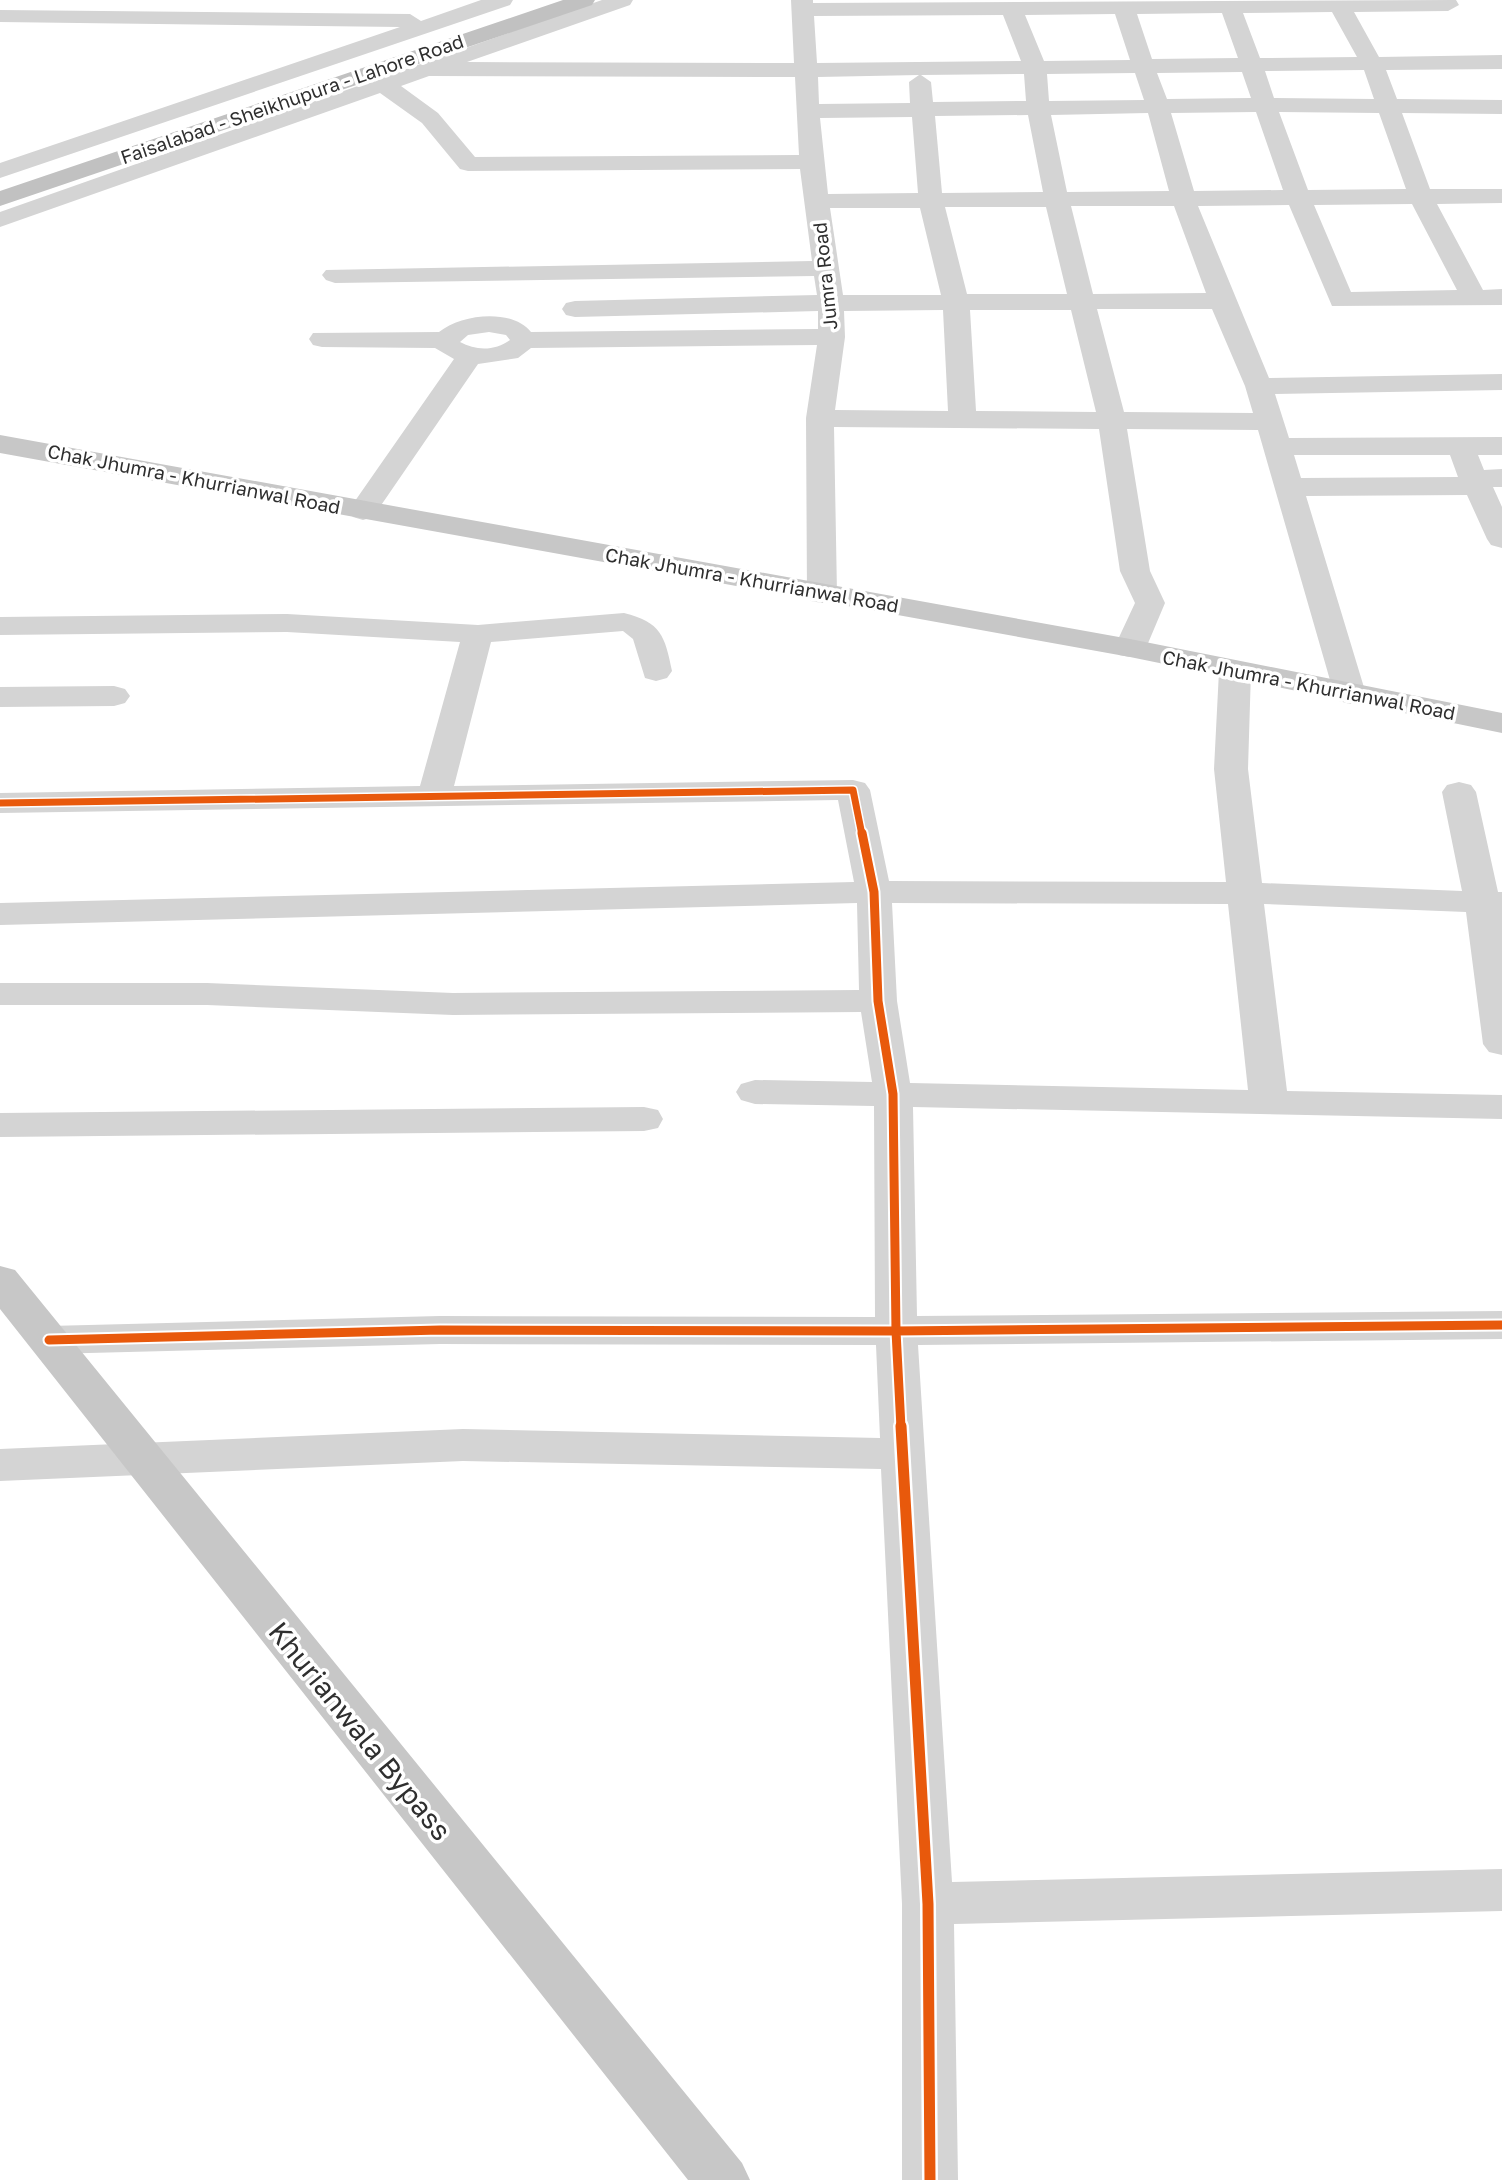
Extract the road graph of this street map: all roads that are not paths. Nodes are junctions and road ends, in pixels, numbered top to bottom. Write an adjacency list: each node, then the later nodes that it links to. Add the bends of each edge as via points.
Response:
1 (502, 0): 12 (street)
2 (543, 0): 32 (highway, Faisalabad - Sheikhupura - Lahore Road)
3 (584, 0): 36 (highway, Faisalabad - Sheikhupura - Lahore Road)
4 (622, 0): 19 (street)
5 (1338, 2): 7 (street); 10 (street); 16 (street)
6 (1122, 3): 7 (street); 9 (street); 18 (street)
7 (1229, 3): 15 (street)
8 (803, 5): 9 (street); 21 (street, Jumra Road)
9 (1011, 7): 17 (street)
10 (1450, 9)
11 (0, 16): 12 (street)
12 (440, 21): 31 (street)
13 (1470, 42): 14 (street)
14 (1492, 62): 16 (street); 26 (street)
15 (1253, 65): 16 (street); 18 (street); 23 (street)
16 (1373, 65): 24 (street)
17 (1035, 67): 18 (street); 20 (street); 25 (street)
18 (1145, 67): 27 (street)
19 (425, 69): 21 (street); 22 (street)
20 (919, 69): 21 (street); 28 (street)
21 (806, 71): 29 (street, Jumra Road)
22 (381, 85): 30 (street, via 400,92 431,119 468,164); 41 (street)
23 (1267, 106): 24 (street); 27 (street); 35 (street)
24 (1388, 106): 26 (street); 33 (street)
25 (1038, 107): 27 (street); 28 (street); 39 (street)
26 (1502, 107)
27 (1158, 108): 37 (street)
28 (920, 109): 29 (street); 40 (street)
29 (810, 111): 30 (street, Jumra Road)
30 (811, 162): 38 (street, Jumra Road)
31 (0, 172)
32 (0, 181)
33 (1420, 195): 34 (street); 35 (street); 44 (street)
34 (1502, 196)
35 (1298, 197): 37 (street); 44 (street, via 1342,300)
36 (0, 200)
37 (1184, 200): 39 (street); 46 (street)
38 (817, 201): 40 (street); 42 (street, Jumra Road)
39 (1057, 201): 40 (street); 48 (street)
40 (931, 202): 47 (street)
41 (0, 220)
42 (828, 268): 43 (street); 49 (street, Jumra Road)
43 (335, 275)
44 (1474, 297): 45 (street)
45 (1502, 297)
46 (1222, 300): 48 (street); 57 (street)
47 (956, 302): 48 (street); 49 (street); 59 (street)
48 (1083, 302): 60 (street)
49 (831, 303): 50 (street); 51 (street, Jumra Road)
50 (575, 309)
51 (832, 337): 54 (street); 58 (street, Jumra Road)
52 (322, 339): 53 (street)
53 (446, 340): 54 (street, via 460,328 489,324 515,329); 55 (street, via 447,346)
54 (524, 341): 55 (street, via 510,352)
55 (470, 356): 67 (street)
56 (1502, 382): 57 (street)
57 (1259, 386): 61 (street)
58 (820, 418): 59 (street); 69 (street, Jumra Road)
59 (962, 419): 60 (street)
60 (1112, 421): 61 (street); 72 (street, via 1135,570 1150,603)
61 (1274, 434): 63 (street); 66 (street)
62 (0, 444): 67 (main road, Chak Jhumra - Khurrianwal Road)
63 (1461, 446): 64 (street); 65 (street)
64 (1502, 446)
65 (1484, 481): 66 (street); 68 (street)
66 (1291, 487): 75 (street)
67 (363, 510): 69 (main road, Chak Jhumra - Khurrianwal Road)
68 (1502, 539)
69 (822, 594): 72 (main road, Chak Jhumra - Khurrianwal Road)
70 (0, 626): 71 (street, via 287,623)
71 (478, 634): 73 (street, via 638,624 648,634); 80 (street)
72 (1130, 648): 74 (main road, Chak Jhumra - Khurrianwal Road)
73 (656, 671)
74 (1235, 671): 75 (main road, Chak Jhumra - Khurrianwal Road); 83 (street, via 1231,769)
75 (1350, 695): 78 (main road, Chak Jhumra - Khurrianwal Road)
76 (114, 696): 77 (street)
77 (0, 697)
78 (1502, 723)
79 (1459, 792): 84 (street)
80 (434, 797): 81 (street); 82 (street, via 853,790)
81 (0, 803)
82 (874, 892): 83 (street); 85 (street); 87 (street)
83 (1245, 893): 84 (street); 91 (street)
84 (1492, 902): 88 (street)
85 (0, 914)
86 (0, 993): 87 (street, via 453,1004)
87 (878, 1000): 90 (street)
88 (1502, 1044)
89 (755, 1092): 90 (street)
90 (893, 1094): 91 (street); 97 (street)
91 (1269, 1104): 92 (street)
92 (1502, 1107)
93 (644, 1119): 94 (street)
94 (0, 1125)
95 (6, 1294): 98 (main road, Khurianwala Bypass)
96 (1502, 1325): 97 (street)
97 (896, 1331): 98 (street, via 440,1330); 99 (street)
98 (49, 1340): 100 (main road, Khurianwala Bypass)
99 (902, 1454): 100 (street, via 463,1445); 103 (street)
100 (140, 1458): 101 (street); 104 (main road, Khurianwala Bypass)
101 (0, 1465)
102 (1502, 1890): 103 (street)
103 (928, 1904): 105 (street)
104 (722, 2180)
105 (930, 2180)

